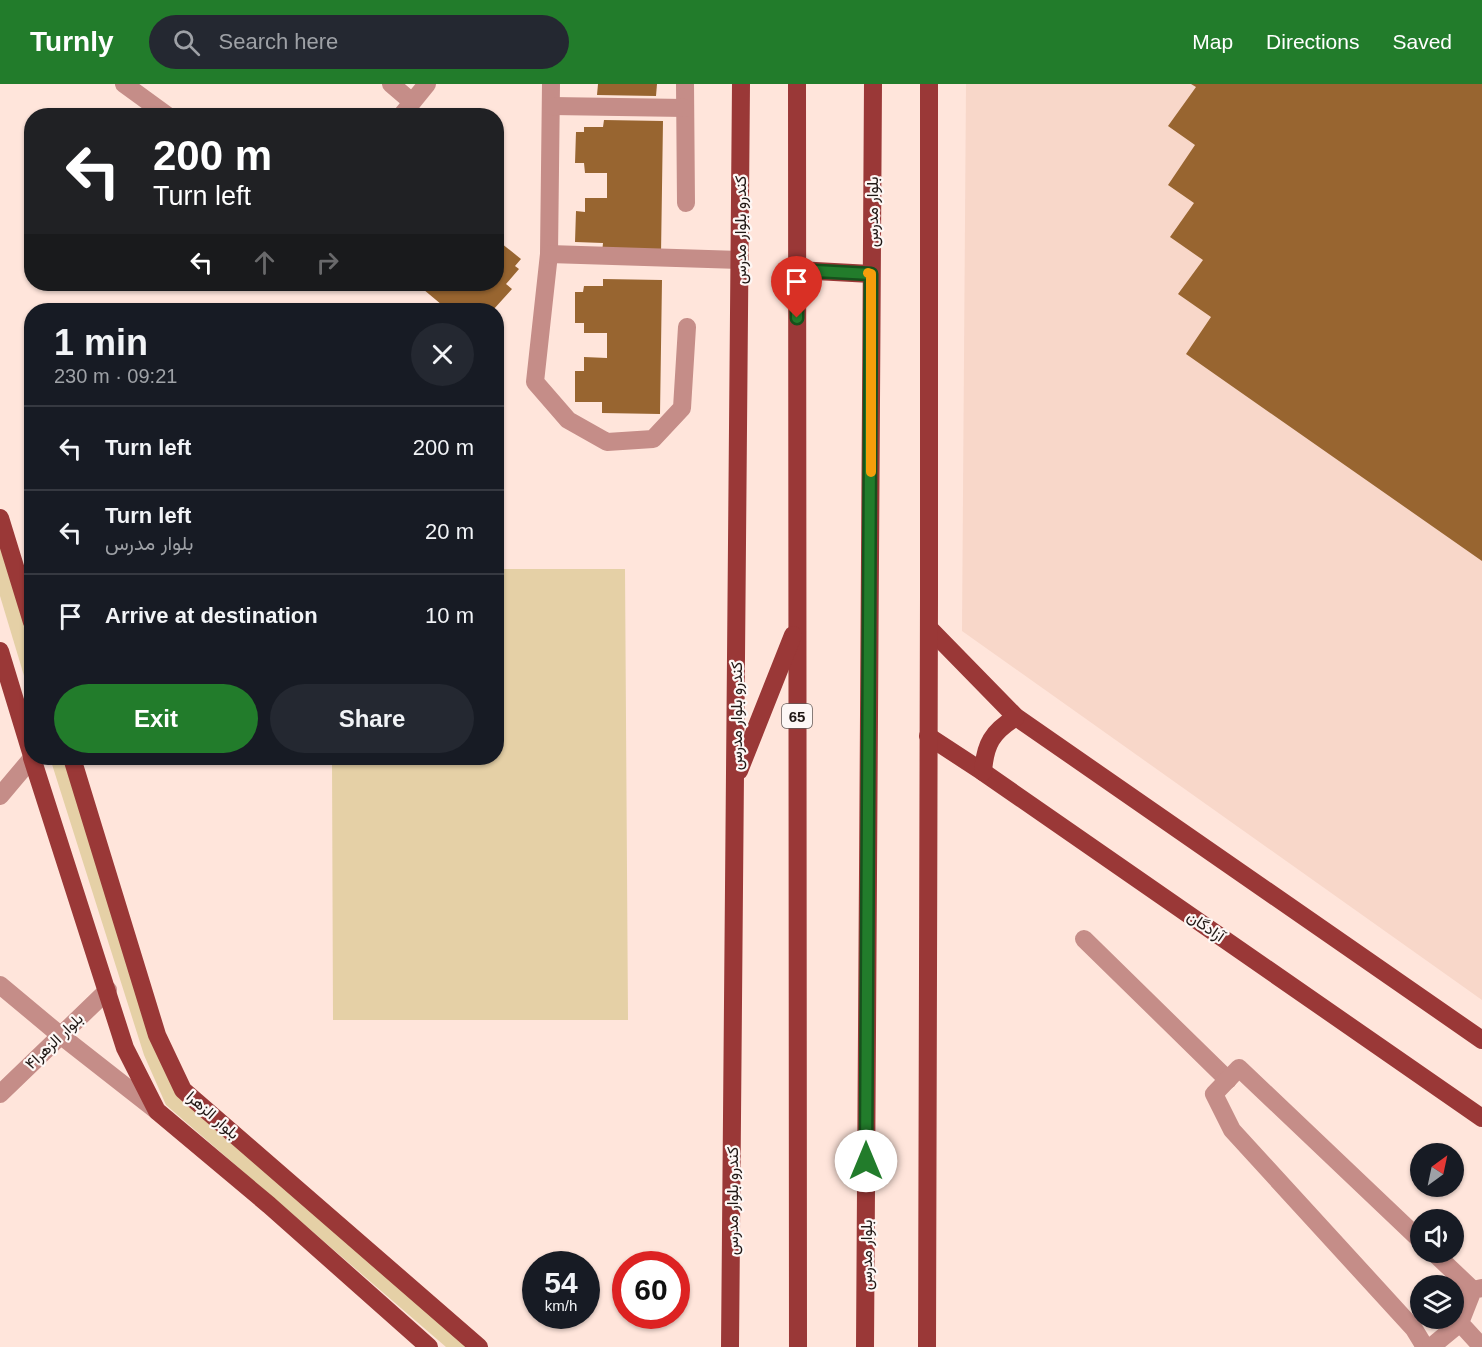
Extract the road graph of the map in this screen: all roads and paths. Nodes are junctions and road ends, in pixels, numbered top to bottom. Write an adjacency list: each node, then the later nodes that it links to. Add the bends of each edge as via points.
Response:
1 (124, 84): 11 (street)
2 (392, 84): 12 (street)
3 (427, 84): 13 (street)
4 (551, 84): 10 (street)
5 (685, 84): 14 (street)
6 (741, 84): 17 (main road, کندرو بلوار مدرس)
7 (798, 84): 18 (main road, 65)
8 (873, 84): 19 (main road, بلوار مدرس)
9 (929, 84): 24 (main road)
10 (552, 106): 14 (street); 16 (street)
11 (157, 108)
12 (405, 108)
13 (407, 108)
14 (685, 108): 15 (street)
15 (686, 203)
16 (549, 254): 17 (street); 20 (street, via 535,382 568,420 607,442 653,439 682,408)
17 (740, 260): 33 (main road, کندرو بلوار مدرس)
18 (797, 270): 19 (main road); 23 (main road, 65)
19 (871, 274): 54 (main road, بلوار مدرس)
20 (687, 327)
21 (0, 518): 22 (main road)
22 (24, 596)
23 (797, 625): 33 (main road); 53 (main road, 65)
24 (929, 628): 26 (main road); 28 (main road)
25 (0, 651): 27 (main road, بلوار الزهرا)
26 (1016, 717): 32 (main road, via 991,739); 39 (main road)
27 (24, 730)
28 (928, 736): 32 (main road, آزادگان); 55 (main road)
29 (25, 765): 34 (street)
30 (35, 765): 37 (main road, بلوار الزهرا)
31 (74, 765): 51 (main road, بلوار الزهرا, via 157,1035 183,1090)
32 (983, 772): 43 (main road, آزادگان)
33 (735, 781): 52 (main road, کندرو بلوار مدرس)
34 (0, 796)
35 (1084, 939): 40 (street)
36 (0, 985): 38 (street)
37 (108, 990): 38 (street, بلوار الزهرا۴); 42 (main road, بلوار الزهرا, via 125,1048)
38 (60, 1035): 41 (street, بلوار الزهرا۴); 42 (street)
39 (1482, 1040)
40 (1228, 1080): 44 (street, via 1239,1068); 56 (street, via 1214,1094 1232,1130 1414,1329)
41 (0, 1094)
42 (157, 1111): 50 (main road, بلوار الزهرا)
43 (1482, 1118)
44 (1410, 1230)
45 (1446, 1263): 46 (street)
46 (1478, 1289): 47 (street)
47 (1464, 1315)
48 (1464, 1327): 58 (street)
49 (1453, 1329): 57 (street)
50 (429, 1347)
51 (479, 1347)
52 (730, 1347)
53 (798, 1347)
54 (865, 1347)
55 (927, 1347)
56 (1425, 1347)
57 (1431, 1347)
58 (1482, 1347)

